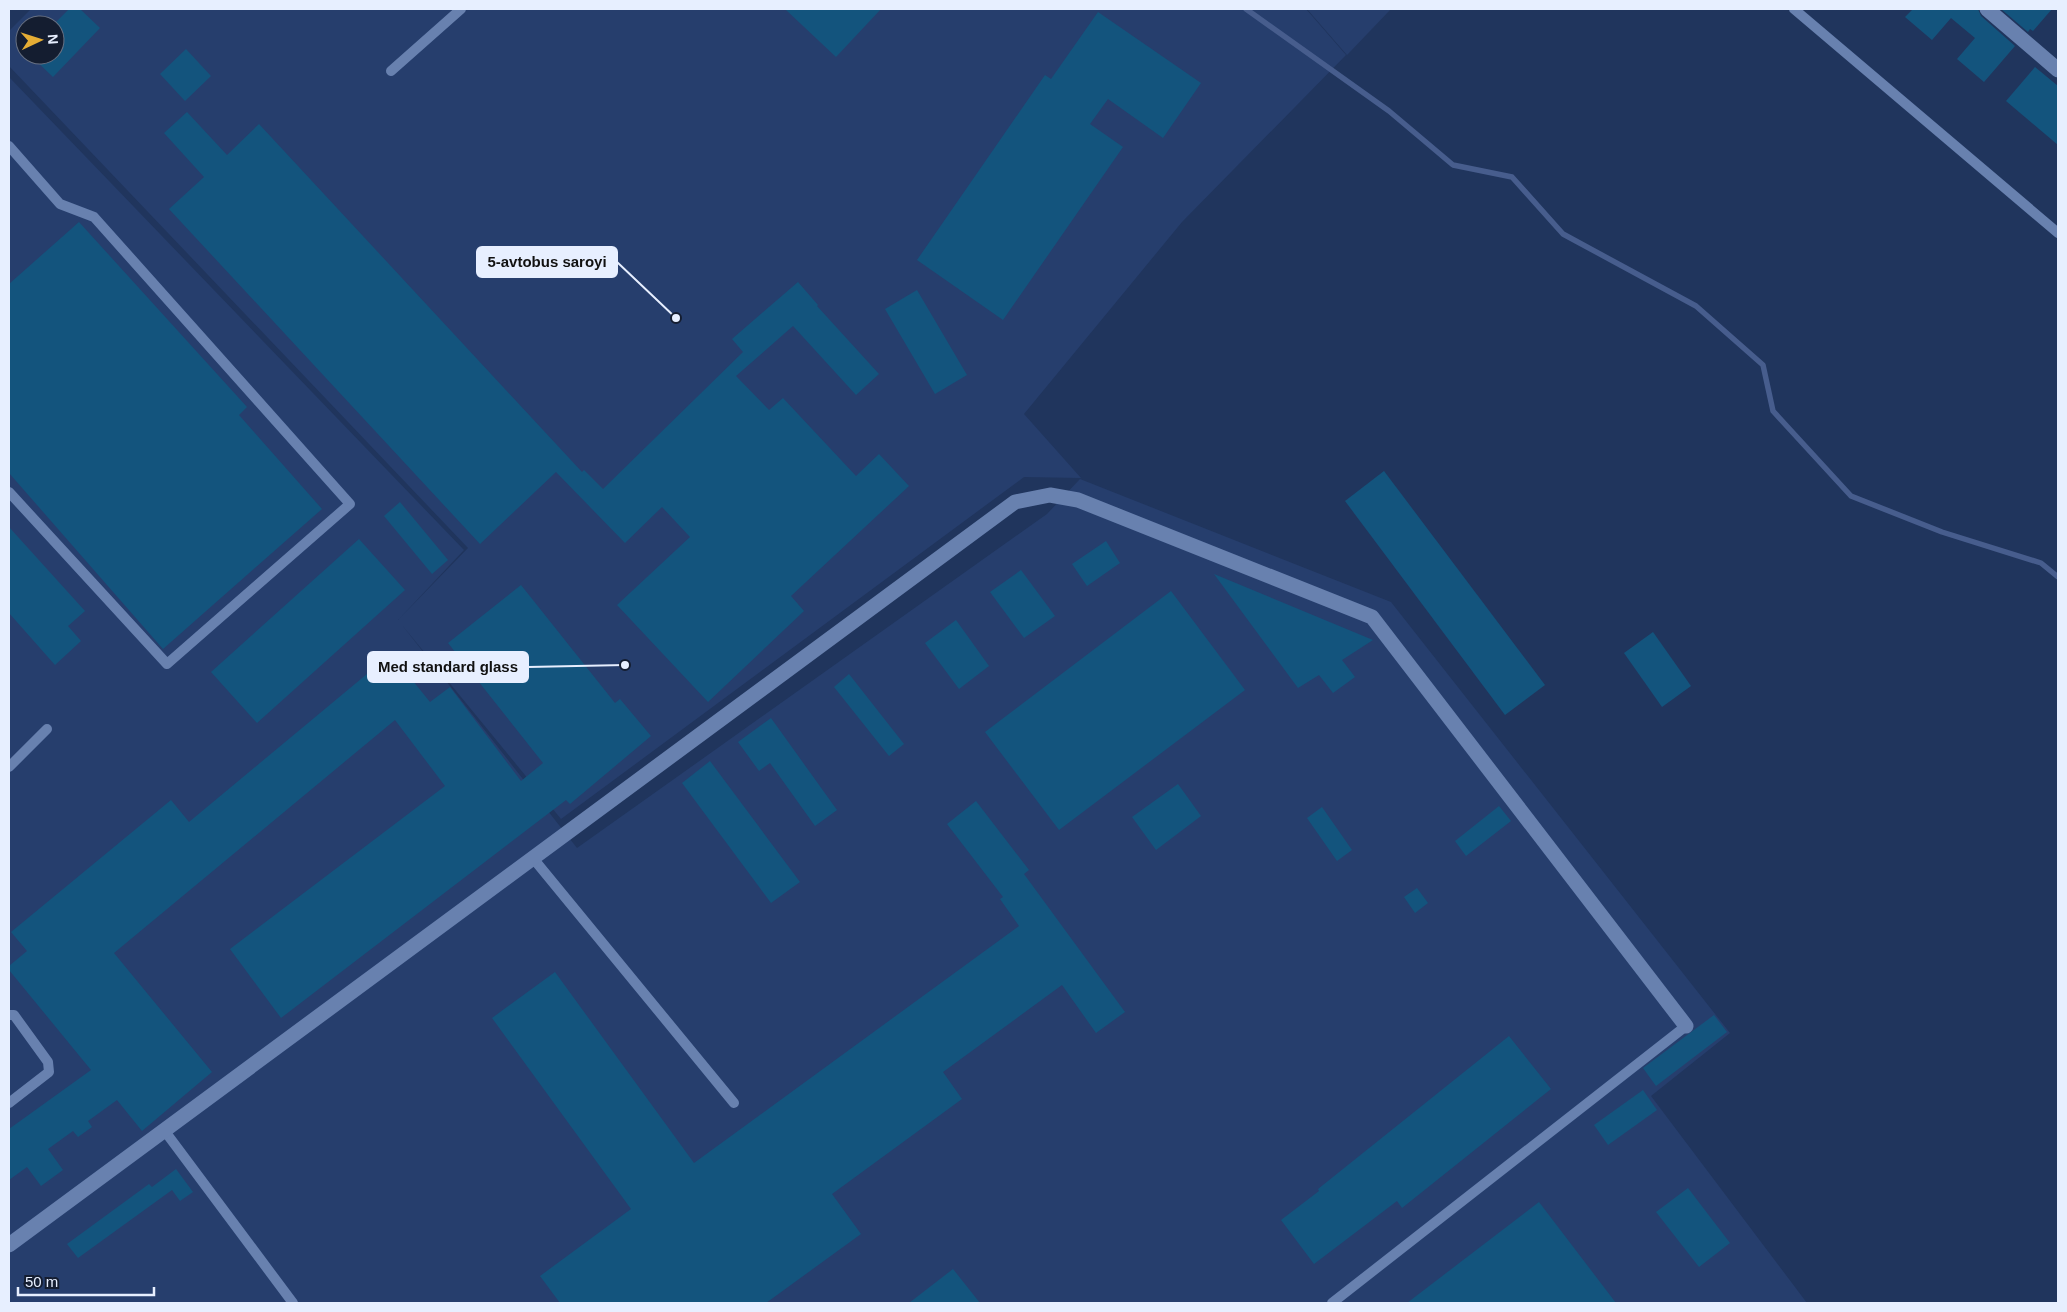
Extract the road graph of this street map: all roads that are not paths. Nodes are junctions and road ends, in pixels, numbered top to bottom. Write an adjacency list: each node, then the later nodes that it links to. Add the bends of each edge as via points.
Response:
1 (461, 9): 5 (lane)
2 (1794, 9): 7 (lane)
3 (1987, 9): 4 (street)
4 (2058, 70)
5 (391, 71)
6 (9, 146): 8 (lane, via 60,204 94,217 350,504 166,664)
7 (2058, 233)
8 (9, 492)
9 (48, 729): 10 (lane)
10 (9, 766)
11 (532, 857): 13 (street, via 1015,502 1050,495 1078,500 1372,617); 15 (lane); 16 (street)
12 (9, 1015): 14 (lane, via 14,1015 48,1062 49,1072)
13 (1686, 1026): 19 (lane)
14 (9, 1103)
15 (734, 1103)
16 (164, 1130): 17 (street); 18 (lane)
17 (9, 1245)
18 (293, 1303)
19 (1332, 1303)

